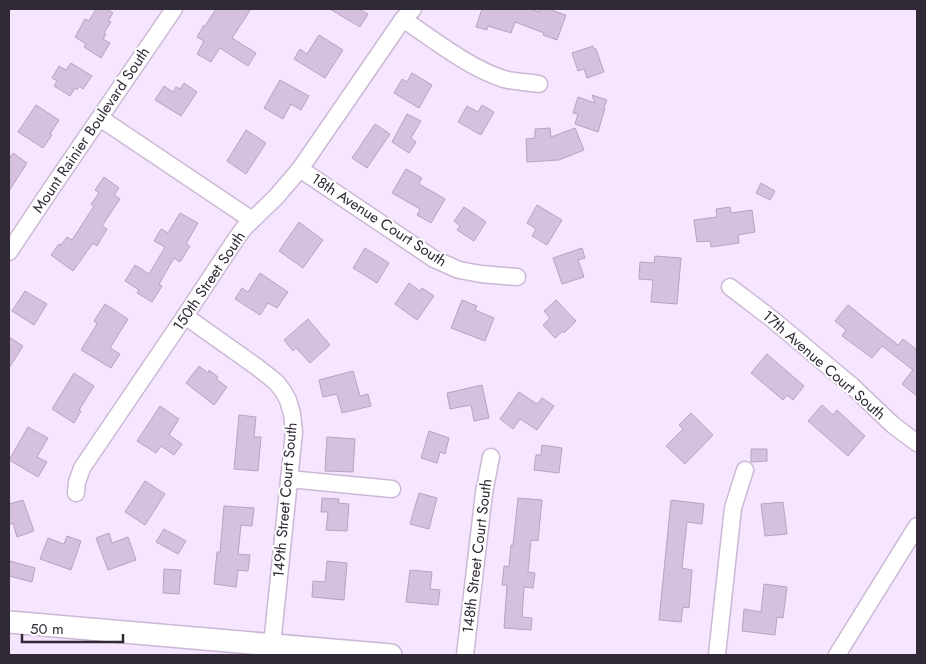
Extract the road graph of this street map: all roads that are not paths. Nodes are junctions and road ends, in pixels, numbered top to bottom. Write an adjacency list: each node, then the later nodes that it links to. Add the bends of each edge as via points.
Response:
1 (169, 10): 4 (street, Mount Rainier Boulevard South)
2 (408, 14): 3 (street, via 436,42 466,61 505,79); 5 (street, 150th Street South)
3 (539, 84)
4 (100, 118): 6 (street); 7 (street, Mount Rainier Boulevard South)
5 (300, 169): 6 (street, 150th Street South); 8 (street, 18th Avenue Court South, via 434,259 459,270)
6 (252, 220): 10 (street, 150th Street South)
7 (9, 252)
8 (517, 277)
9 (730, 287): 11 (street, 17th Avenue Court South, via 823,361)
10 (185, 316): 14 (street, 149th Street Court South, via 257,367 283,392 294,423); 16 (street, 150th Street South, via 82,468)
11 (917, 443)
12 (491, 457): 21 (street, 148th Street Court South)
13 (745, 470): 22 (street, via 732,508)
14 (289, 479): 15 (street); 19 (street, 149th Street Court South)
15 (392, 488)
16 (76, 493)
17 (917, 526): 23 (street)
18 (9, 622): 19 (main road)
19 (272, 645): 20 (main road)
20 (391, 655)
21 (466, 655)
22 (717, 655)
23 (836, 655)

